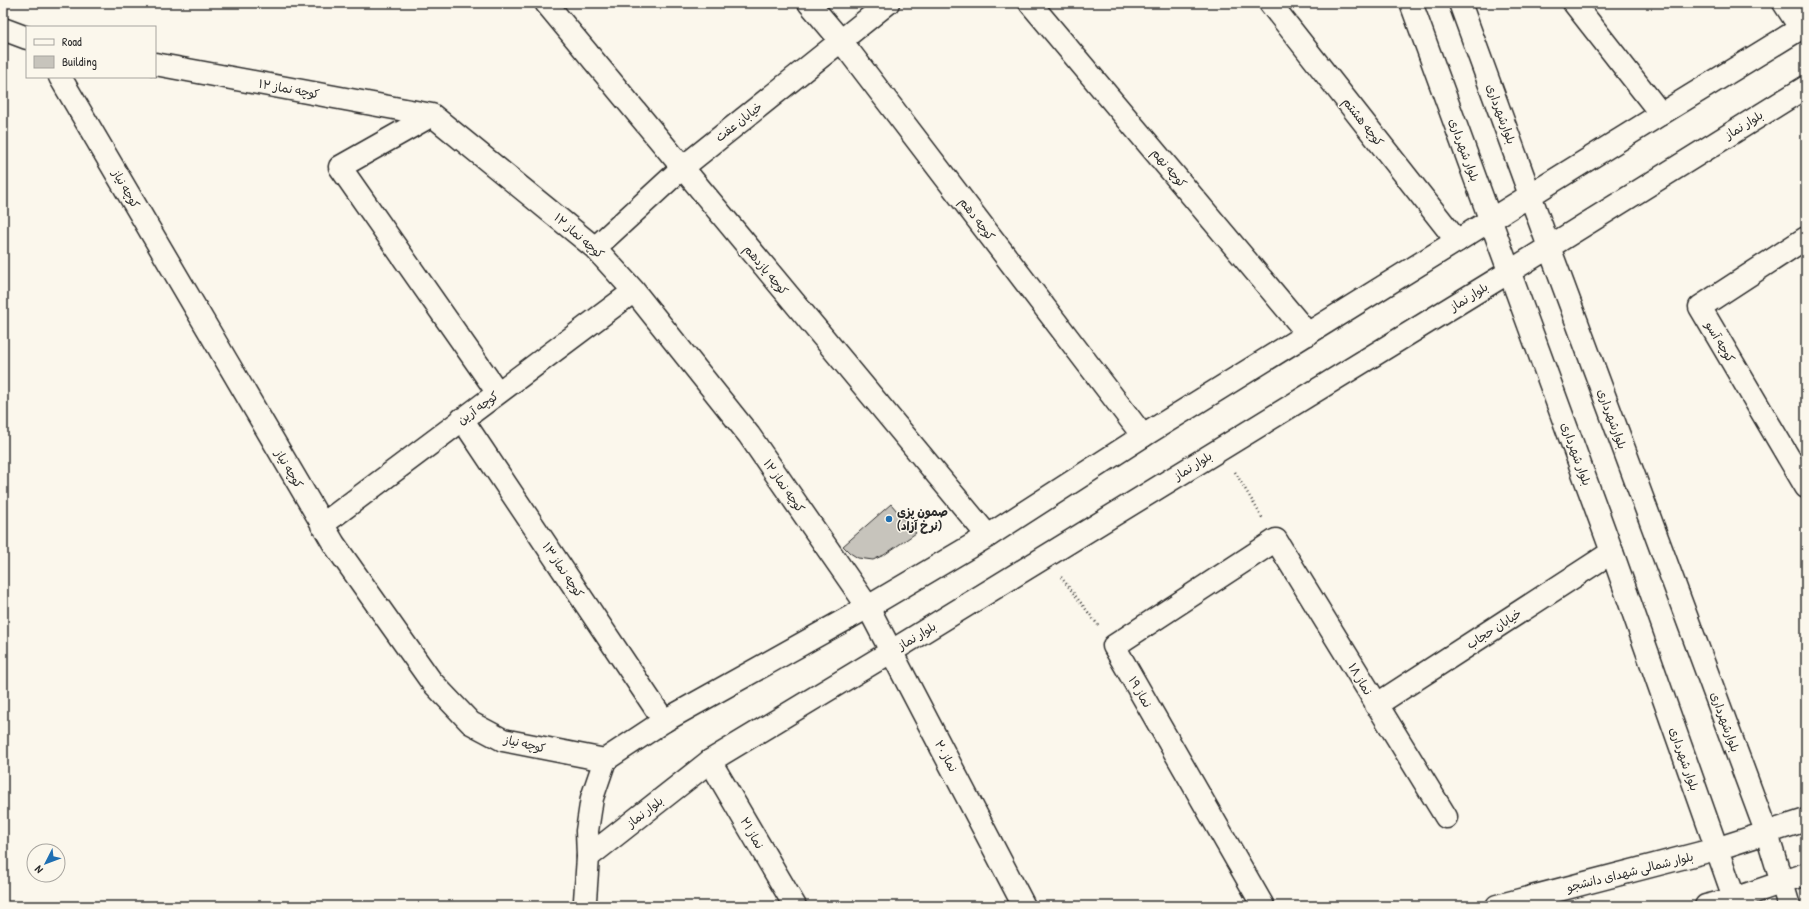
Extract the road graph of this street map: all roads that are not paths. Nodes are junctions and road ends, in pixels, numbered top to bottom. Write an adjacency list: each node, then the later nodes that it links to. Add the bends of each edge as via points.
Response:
1 (546, 3): 19 (street, کوچه یازدهم)
2 (809, 3): 13 (street, کوچه دهم)
3 (888, 3): 13 (street, خیابان عفت)
4 (1030, 3): 28 (street, کوچه نهم)
5 (1270, 3): 23 (street, کوچه هشتم)
6 (1411, 3): 21 (street, بلوار شهرداری)
7 (1460, 3): 20 (street, بلوارشهرداری)
8 (1574, 3): 17 (street)
9 (1784, 3): 10 (street)
10 (1803, 27): 17 (street)
11 (3, 29): 12 (street)
12 (26, 38)
13 (842, 42): 19 (street, خیابان عفت); 31 (street, کوچه دهم)
14 (156, 64): 18 (street, کوچه نماز ۱۲)
15 (61, 78): 33 (street, کوچه نیاز)
16 (1806, 87): 24 (street, بلوار نماز)
17 (1661, 114): 20 (street)
18 (432, 115): 25 (street, کوچه نماز ۱۲); 29 (street, via 340,167)
19 (682, 168): 25 (street, خیابان عفت); 34 (street, کوچه یازدهم)
20 (1530, 195): 21 (street); 24 (street, بلوارشهرداری)
21 (1490, 220): 23 (street); 26 (street, بلوار شهرداری)
22 (1806, 238): 32 (street, کوچه آسو, via 1700,307)
23 (1456, 241): 28 (street)
24 (1549, 247): 26 (street, بلوار نماز); 45 (street, بلوارشهرداری)
25 (595, 248): 27 (street, کوچه نماز ۱۲)
26 (1509, 272): 35 (street, بلوار شهرداری); 38 (street, بلوار نماز)
27 (634, 291): 29 (street, کوچه آرین); 36 (street, کوچه نماز ۱۲, via 749,435)
28 (1308, 334): 31 (street)
29 (498, 393): 30 (street, کوچه آرین)
30 (462, 419): 33 (street, کوچه آرین); 40 (street, کوچه نماز ۱۳)
31 (1143, 436): 34 (street)
32 (1806, 487)
33 (322, 525): 41 (street, کوچه نیاز, via 431,681 471,723 503,740)
34 (988, 536): 36 (street)
35 (1612, 552): 39 (street, خیابان حجاب); 46 (street, بلوار شهرداری)
36 (868, 607): 38 (street, نماز ۲۰); 40 (street)
37 (1114, 646): 39 (street, نماز ۱۸, via 1276,540); 54 (street, نماز ۱۹)
38 (892, 651): 42 (street, بلوار نماز); 51 (street, نماز ۲۰)
39 (1376, 705): 43 (street, نماز ۱۸)
40 (664, 721): 41 (street)
41 (605, 760): 47 (street, via 592,798 587,831)
42 (710, 761): 47 (street, بلوار نماز); 53 (street, نماز ۲۱)
43 (1446, 817)
44 (1806, 820): 45 (street, بلوار شمالی شهدای دانشجو)
45 (1767, 834): 46 (street, بلوار شمالی شهدای دانشجو); 49 (street)
46 (1716, 849): 50 (street, بلوار شهرداری); 55 (street, بلوار شمالی شهدای دانشجو)
47 (588, 857): 52 (street)
48 (1806, 874): 49 (street)
49 (1782, 883): 50 (street); 57 (street)
50 (1735, 902): 56 (street)
51 (1023, 905)
52 (586, 906)
53 (794, 906)
54 (1263, 906)
55 (1497, 906)
56 (1706, 906)
57 (1789, 906)

